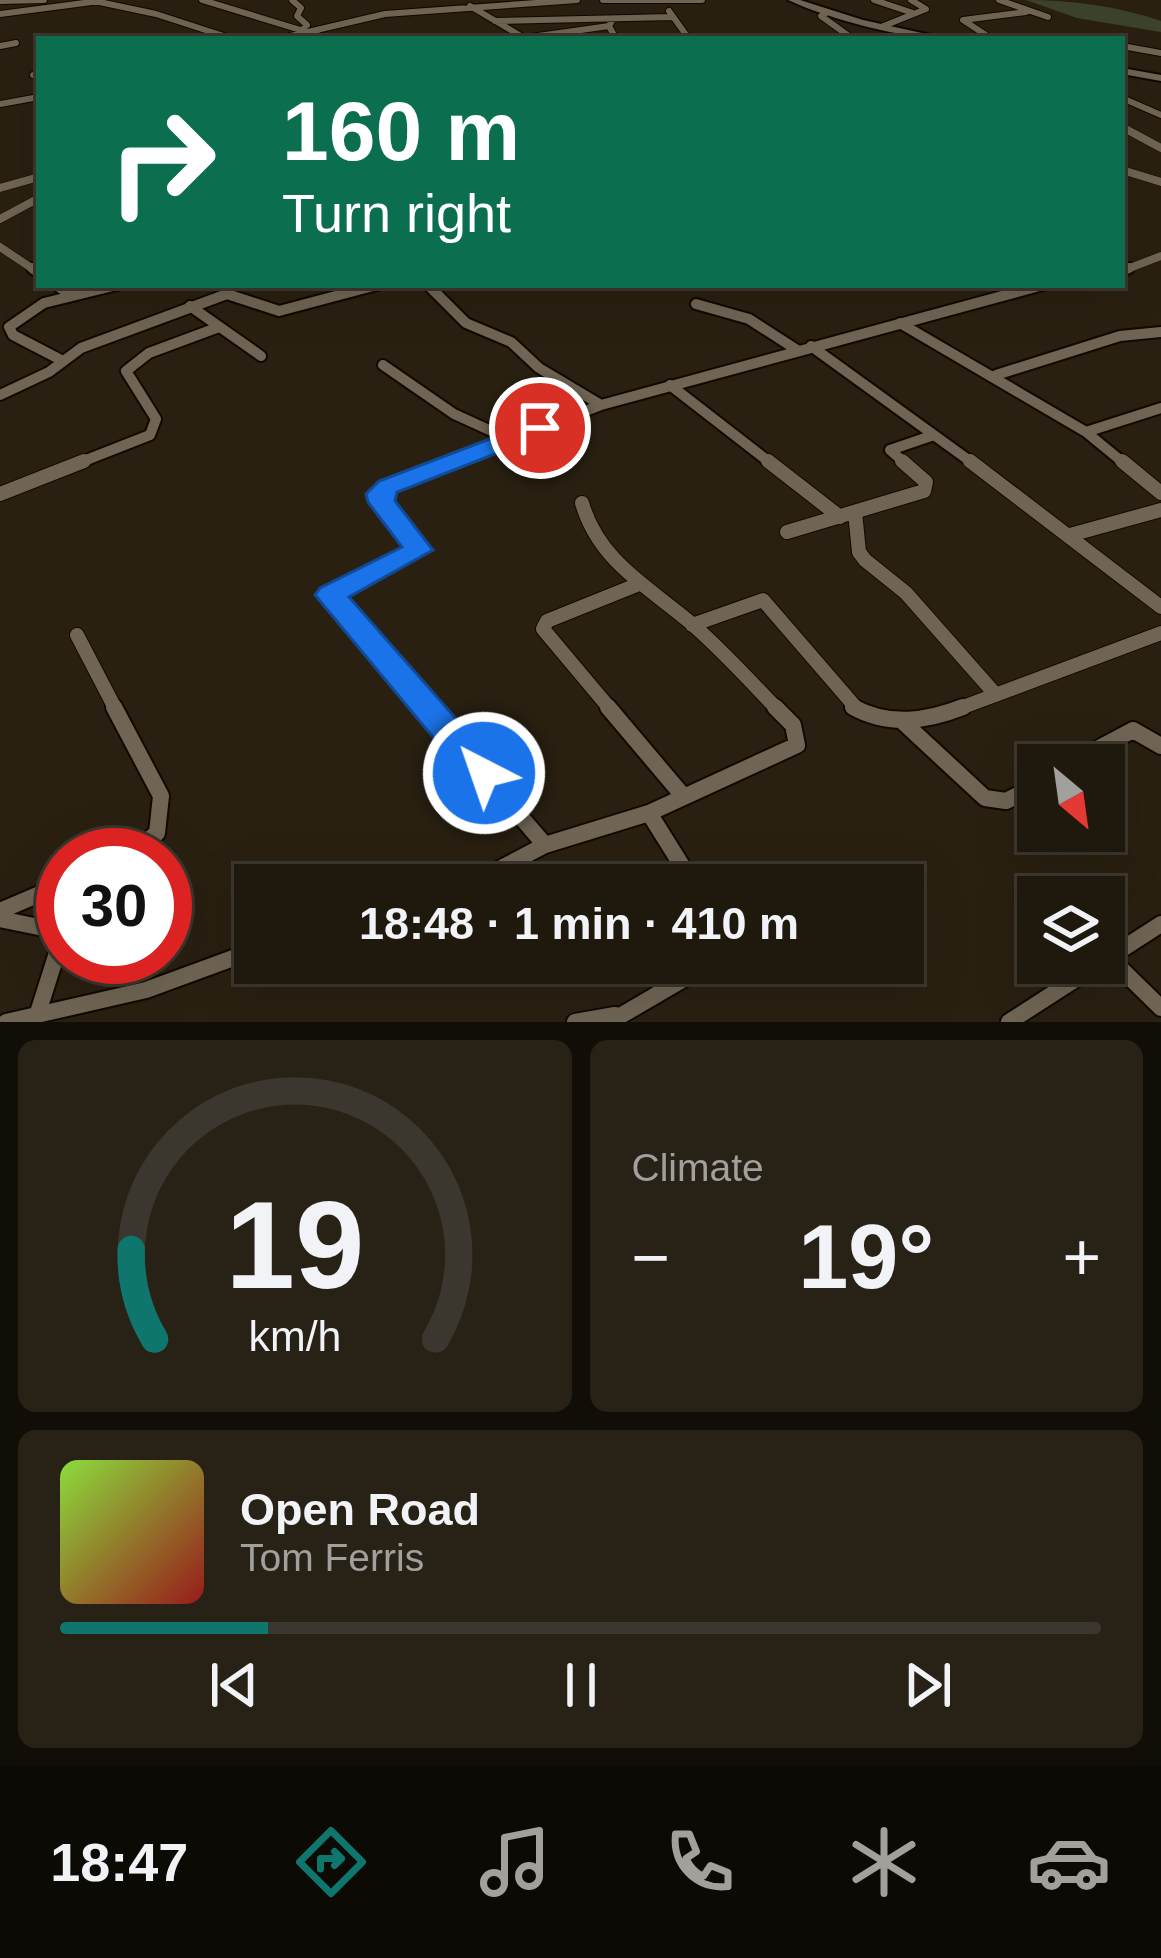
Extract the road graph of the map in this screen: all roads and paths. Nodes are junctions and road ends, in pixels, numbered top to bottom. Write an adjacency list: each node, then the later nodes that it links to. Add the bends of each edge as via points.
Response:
1 (44, 0): 13 (street)
2 (202, 0): 26 (street)
3 (292, 0): 26 (street, via 302,8)
4 (440, 0): 16 (street)
5 (552, 0): 6 (street); 16 (street)
6 (577, 0)
7 (603, 0): 15 (street)
8 (702, 0): 15 (street)
9 (792, 0): 18 (main road)
10 (874, 0): 19 (street)
11 (911, 0): 19 (street, via 926,9)
12 (998, 0): 17 (street)
13 (0, 1)
14 (91, 1): 20 (street); 27 (street)
15 (665, 2): 21 (street)
16 (469, 4): 23 (street); 26 (street)
17 (1026, 12): 22 (street); 36 (street, via 963,20)
18 (826, 13): 25 (main road); 34 (street)
19 (915, 13): 25 (street)
20 (0, 14)
21 (672, 17): 24 (street); 33 (street)
22 (1048, 17)
23 (495, 21): 24 (street); 30 (street)
24 (612, 22): 31 (street); 32 (street)
25 (881, 27): 35 (main road)
26 (305, 31): 28 (street); 29 (street)
27 (224, 36)
28 (289, 36)
29 (321, 36)
30 (520, 36)
31 (540, 36)
32 (615, 36)
33 (687, 36)
34 (849, 36)
35 (929, 36)
36 (987, 36)
37 (16, 43): 38 (street)
38 (0, 46)
39 (1125, 47): 40 (street)
40 (1161, 53)
41 (1125, 72): 42 (main road)
42 (1161, 78)
43 (36, 98): 45 (street)
44 (1125, 99): 46 (street)
45 (0, 104)
46 (1161, 115)
47 (1125, 129): 48 (street)
48 (1161, 148)
49 (1125, 171): 51 (street)
50 (36, 178): 52 (street)
51 (1161, 182)
52 (0, 188)
53 (36, 200): 54 (street)
54 (0, 219)
55 (0, 247): 58 (street)
56 (1161, 256): 57 (street)
57 (1125, 268)
58 (36, 271)
59 (60, 288): 65 (street)
60 (105, 288): 65 (street)
61 (366, 288): 64 (street, via 279,311)
62 (431, 288): 78 (street, via 466,323 511,342)
63 (1030, 288): 68 (street)
64 (226, 290): 67 (street)
65 (72, 296): 73 (street, via 28,310 8,327)
66 (697, 304): 71 (street)
67 (190, 306): 69 (street); 73 (street)
68 (900, 323): 71 (street); 75 (street)
69 (219, 327): 72 (street); 84 (street, via 149,353 126,371 156,419 150,435)
70 (1161, 332): 75 (street, via 1120,336)
71 (804, 348): 76 (street); 81 (street)
72 (261, 356)
73 (63, 361): 77 (street)
74 (383, 364): 82 (street, via 454,415)
75 (996, 376): 80 (street)
76 (670, 386): 78 (street); 87 (street)
77 (0, 395)
78 (601, 405): 82 (street)
79 (1161, 408): 80 (street)
80 (1086, 432): 83 (street)
81 (934, 435): 87 (street, via 890,450 926,482 924,491); 89 (street)
82 (510, 440): 103 (street, via 388,486 382,502 418,550 330,595)
83 (1161, 493)
84 (0, 494)
85 (582, 503): 90 (street, via 590,529)
86 (1161, 510): 89 (street)
87 (848, 514): 88 (street); 95 (street, via 865,560)
88 (787, 532)
89 (1070, 535): 91 (street)
90 (639, 584): 92 (street); 99 (street, via 543,629)
91 (1161, 608)
92 (692, 625): 96 (street, via 763,600 850,705); 99 (street, via 799,738 788,751)
93 (1161, 634): 95 (street)
94 (76, 635): 102 (street, via 161,796)
95 (996, 695): 96 (street)
96 (902, 721): 100 (street, via 985,798)
97 (1107, 744): 98 (street, via 1133,730)
98 (1161, 746)
99 (684, 797): 101 (street)
100 (1017, 798)
101 (649, 813): 103 (street); 105 (street)
102 (158, 828)
103 (545, 845): 104 (street)
104 (509, 864)
105 (681, 864)
106 (36, 897): 107 (street)
107 (0, 915): 109 (street)
108 (1161, 924): 110 (street)
109 (36, 925)
110 (1125, 949)
111 (234, 958): 118 (street)
112 (1125, 973): 116 (street)
113 (47, 984): 118 (street)
114 (674, 984): 117 (street)
115 (1071, 984): 121 (street)
116 (1161, 1008)
117 (613, 1019): 120 (street)
118 (35, 1020): 119 (street)
119 (6, 1022)
120 (575, 1022)
121 (1009, 1022)

